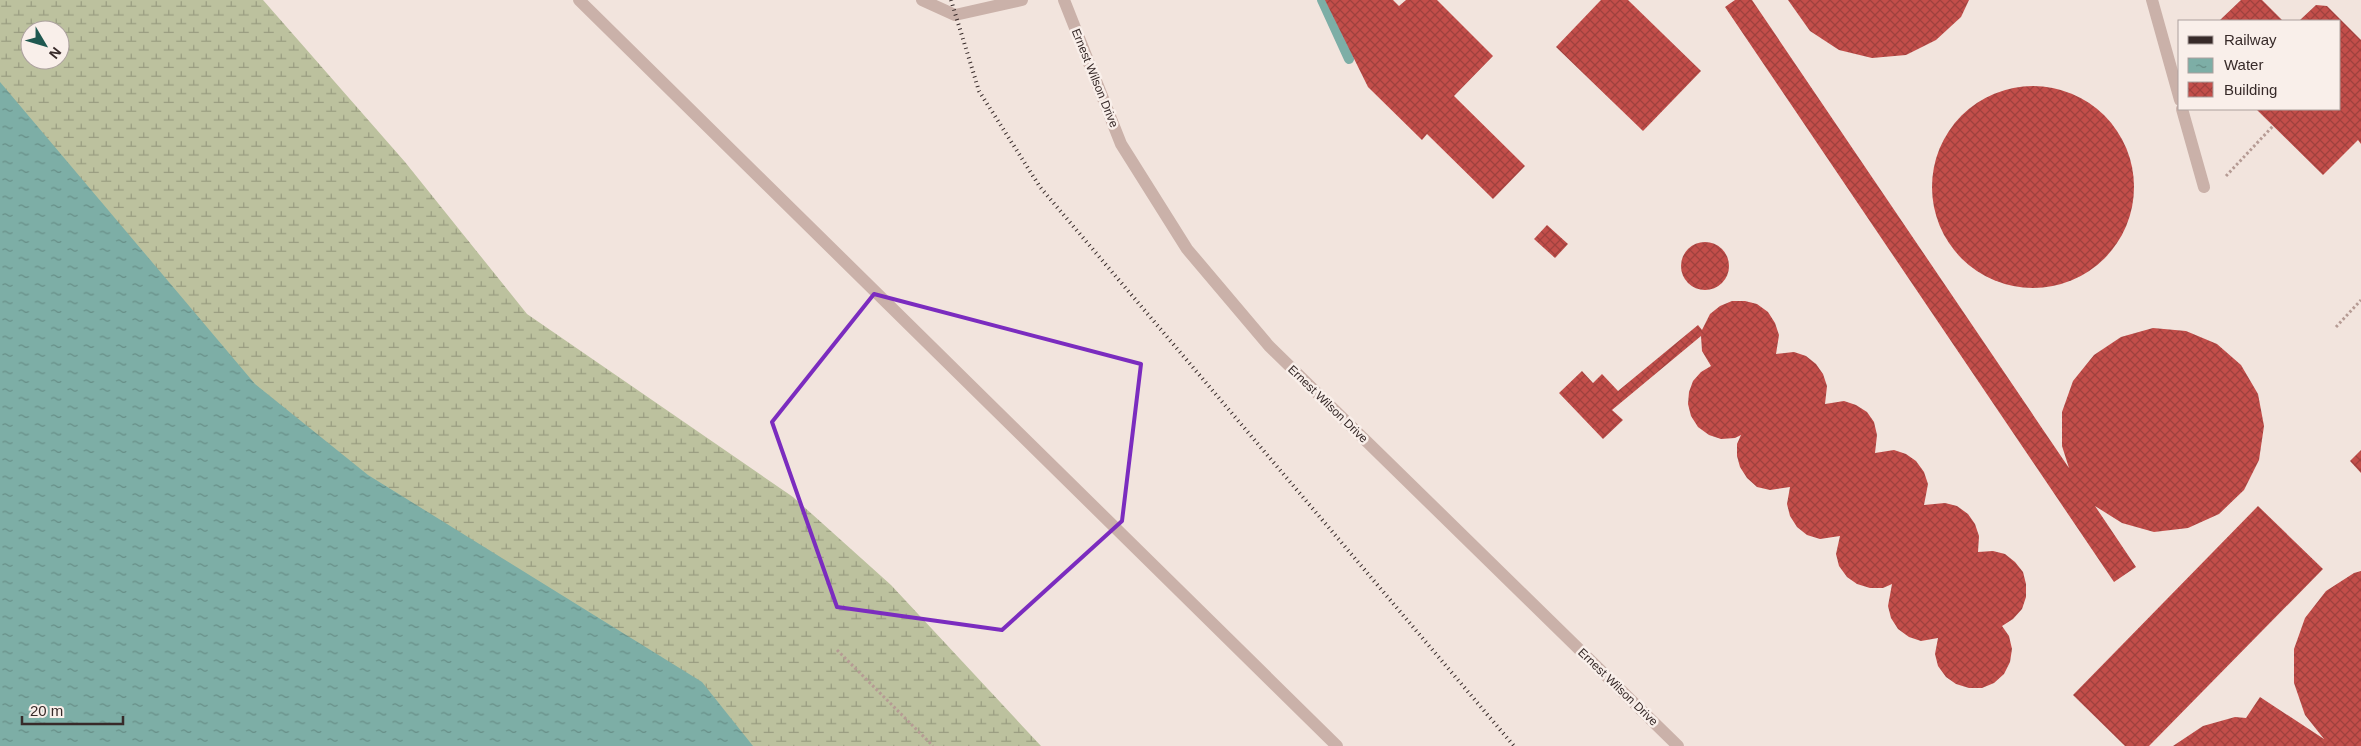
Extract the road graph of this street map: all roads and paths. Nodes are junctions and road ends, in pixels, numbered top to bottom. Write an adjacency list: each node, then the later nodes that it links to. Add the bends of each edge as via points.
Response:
1 (579, 0): 15 (lane)
2 (922, 0): 3 (lane, via 954,16)
3 (1022, 0)
4 (1064, 0): 16 (lane, Ernest Wilson Drive, via 1121,144 1187,249 1269,346)
5 (2152, 0): 6 (lane)
6 (2178, 93)
7 (2182, 110): 10 (lane)
8 (2274, 126): 9 (path)
9 (2223, 180)
10 (2204, 187)
11 (2361, 300): 12 (path)
12 (2336, 327)
13 (837, 650): 14 (path)
14 (933, 746)
15 (1337, 746)
16 (1678, 746)

